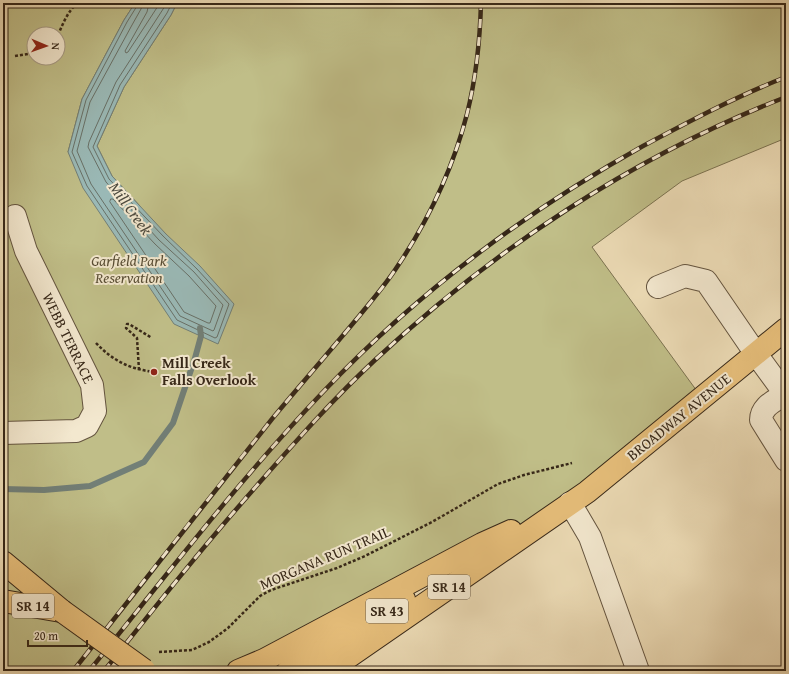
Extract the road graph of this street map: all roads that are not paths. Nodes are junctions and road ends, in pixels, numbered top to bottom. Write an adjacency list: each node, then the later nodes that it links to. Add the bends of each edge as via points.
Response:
1 (16, 216): 6 (street, WEBB TERRACE, via 26,251 37,276 92,385 95,411 87,426 76,431)
2 (658, 287): 4 (street, via 685,276 706,280)
3 (786, 329): 4 (main road, BROADWAY AVENUE / SR 14)
4 (756, 354): 5 (street); 8 (main road, BROADWAY AVENUE / SR 14, via 587,492)
5 (786, 394): 7 (street, via 763,409 761,420)
6 (3, 433)
7 (786, 460)
8 (570, 503): 9 (main road, BROADWAY AVENUE / SR 14); 16 (main road, BROADWAY AVENUE / SR 14); 17 (street, via 590,537)
9 (482, 544): 14 (main road, BROADWAY AVENUE / SR 14, via 264,660); 15 (main road, SR 43, via 366,626)
10 (3, 562): 12 (main road)
11 (3, 601): 12 (main road, SR 14)
12 (62, 611): 13 (main road, SR 14, bridge)
13 (146, 671)
14 (238, 671)
15 (288, 671)
16 (328, 671)
17 (638, 671)

